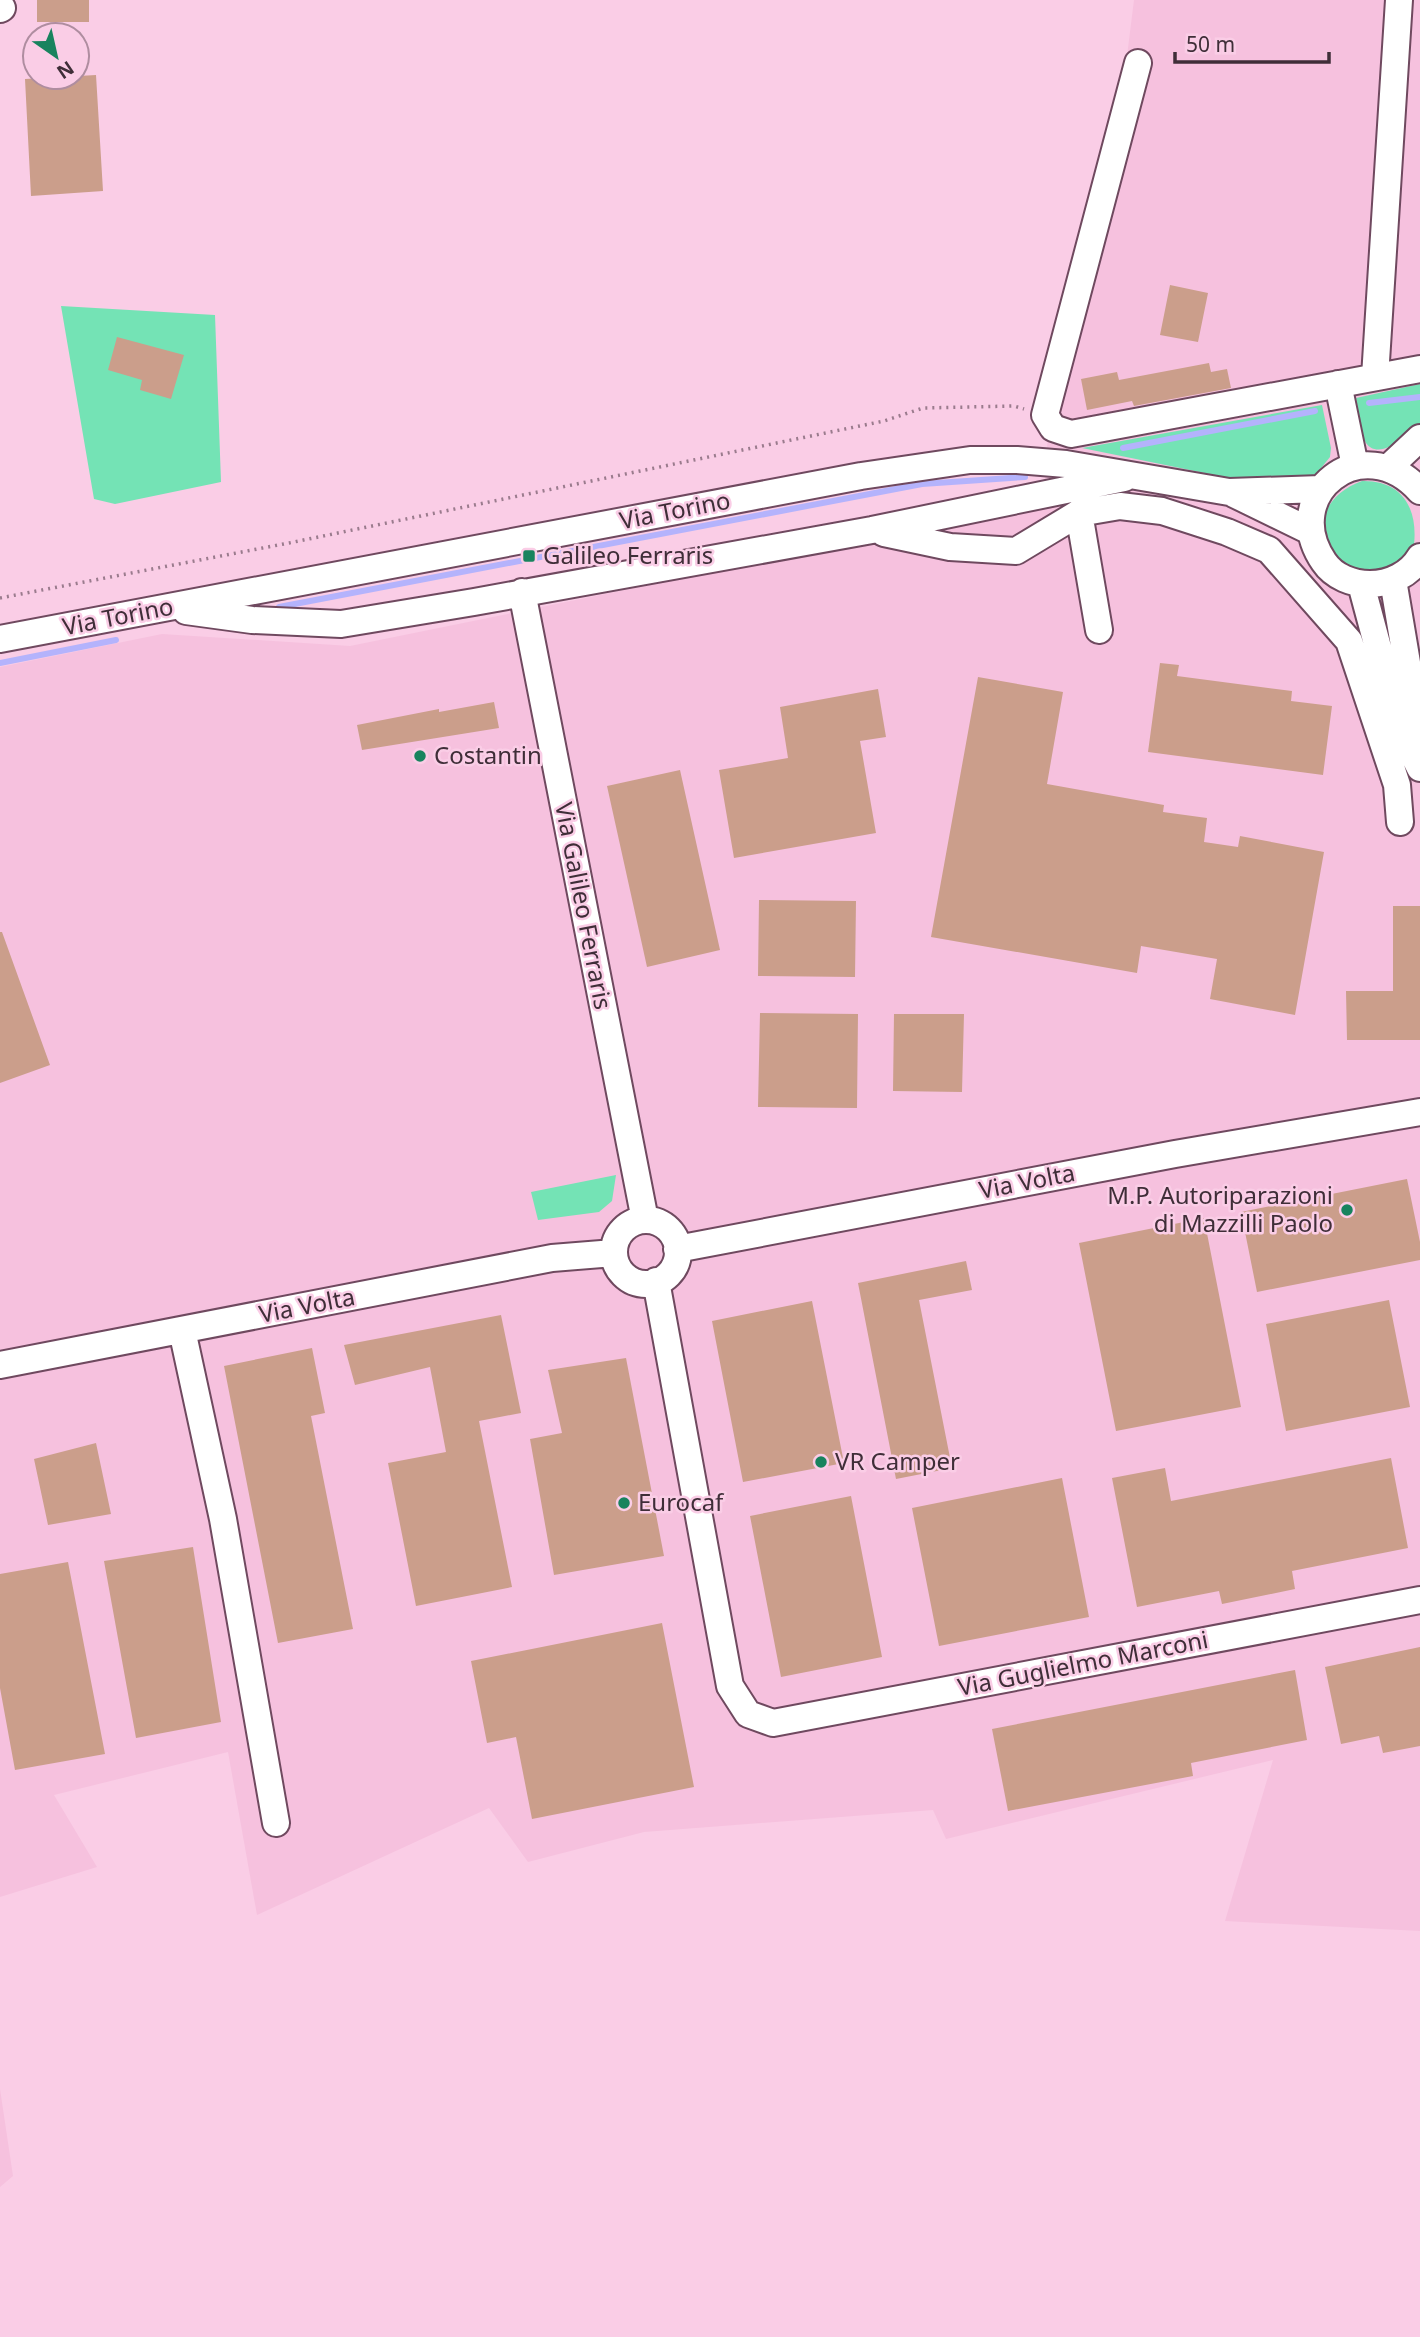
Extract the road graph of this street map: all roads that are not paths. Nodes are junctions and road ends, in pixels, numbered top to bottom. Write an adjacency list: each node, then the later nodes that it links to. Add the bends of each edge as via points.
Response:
1 (1399, 0): 4 (street)
2 (1138, 63): 5 (street, via 1045,415 1053,428 1071,434)
3 (1420, 369): 4 (street)
4 (1376, 377): 5 (street)
5 (1338, 384): 7 (street)
6 (1420, 438): 8 (street)
7 (1355, 466): 8 (street); 10 (street)
8 (1389, 467): 11 (street)
9 (1137, 475): 12 (street, Via Torino); 14 (street); 20 (street, Via Torino, via 1066,464 970,460 861,475)
10 (1321, 489): 12 (street, Via Torino); 15 (street)
11 (1420, 491)
12 (1229, 492): 15 (street, Via Torino)
13 (1079, 513): 14 (street, via 1016,551 950,547); 21 (street); 25 (street, via 1120,506 1162,511 1269,550 1349,641 1396,785)
14 (872, 530): 19 (street)
15 (1310, 531): 18 (street, via 1326,566)
16 (1420, 557): 17 (street)
17 (1393, 580): 18 (street); 23 (street)
18 (1361, 584): 24 (street, via 1399,726)
19 (522, 592): 20 (street, via 341,624 252,620); 27 (street, Via Galileo Ferraris)
20 (163, 608): 22 (street, Via Torino)
21 (1099, 630)
22 (0, 639)
23 (1420, 740)
24 (1420, 768)
25 (1400, 822)
26 (1419, 1112): 28 (street, Via Volta, via 1161,1156)
27 (645, 1220): 28 (street, via 666,1227); 29 (street, via 622,1230)
28 (677, 1249): 30 (street, via 670,1273)
29 (614, 1253): 30 (street, via 624,1275 642,1284); 31 (street, Via Volta, via 552,1258)
30 (656, 1281): 33 (street, Via Guglielmo Marconi, via 730,1686 748,1714 773,1723)
31 (182, 1330): 32 (street, Via Volta); 34 (street, via 223,1519)
32 (0, 1365)
33 (1420, 1600)
34 (276, 1824)

